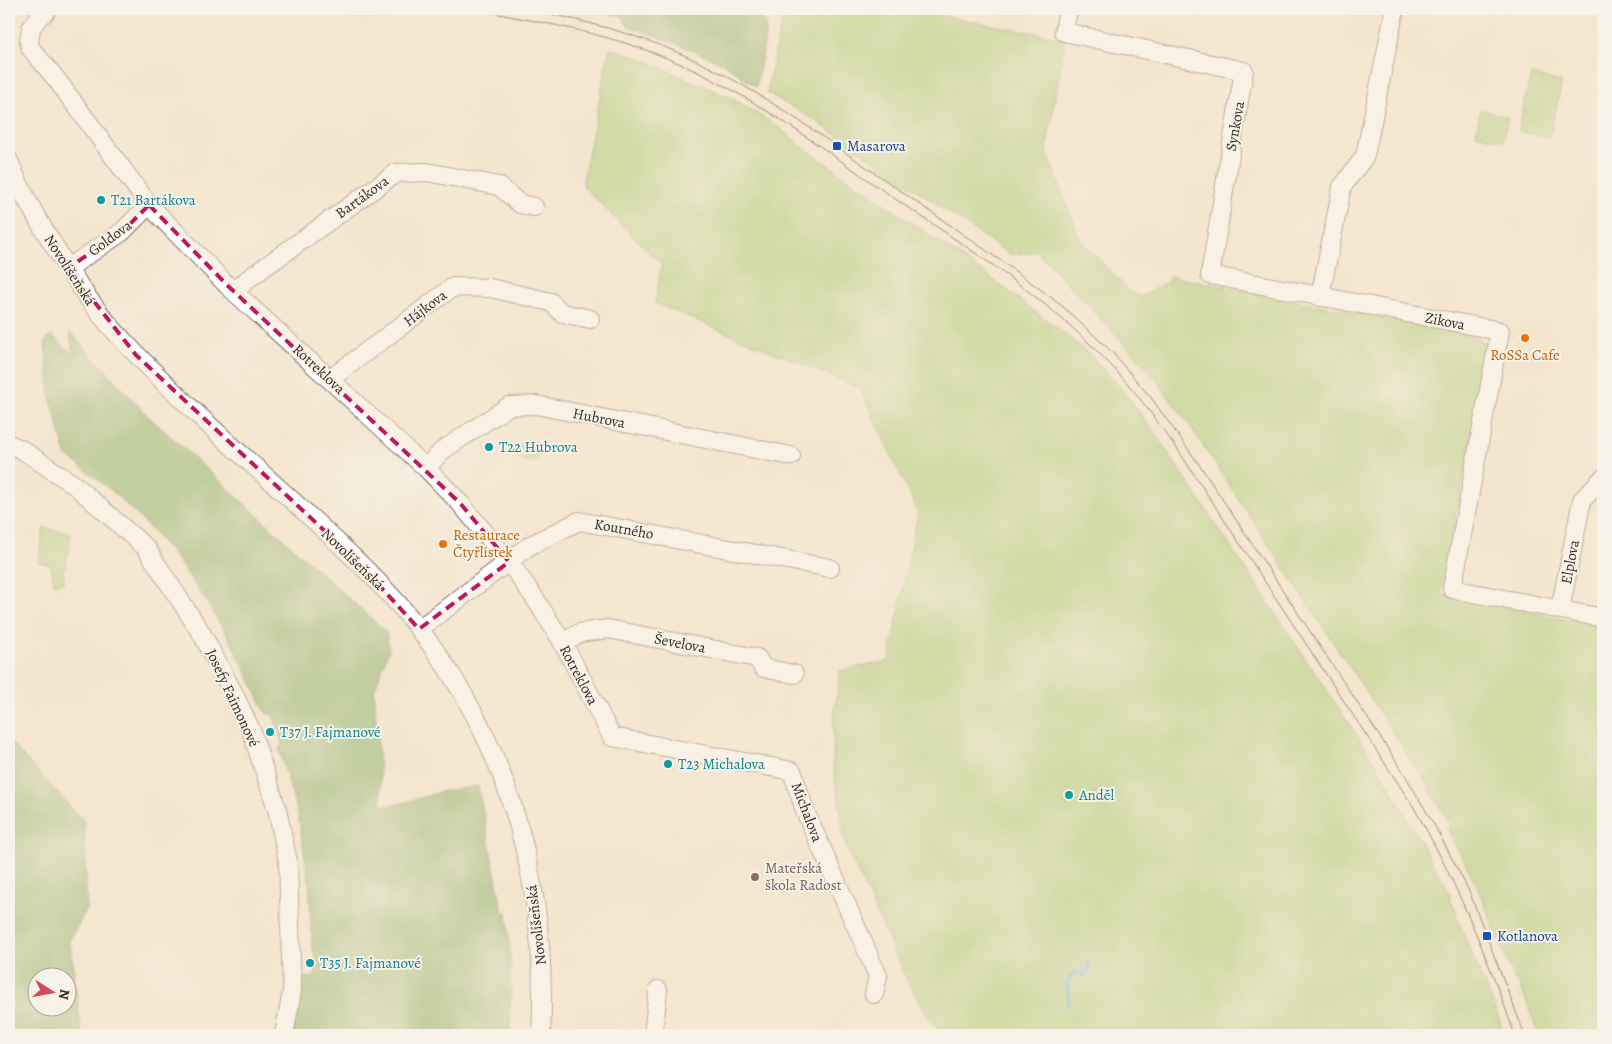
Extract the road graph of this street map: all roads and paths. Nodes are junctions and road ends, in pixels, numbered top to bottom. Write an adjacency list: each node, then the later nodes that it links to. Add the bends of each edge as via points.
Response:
1 (1068, 9): 9 (street, Synkova, via 1064,32 1244,71 1210,275)
2 (1395, 9): 9 (street, via 1365,156 1342,187)
3 (46, 12): 5 (street, Rotreklova, via 31,28 31,49)
4 (9, 161): 7 (street, Novolíšeňská, via 33,210)
5 (149, 205): 7 (street, Goldova, via 122,232); 8 (street, Rotreklova)
6 (534, 207): 8 (street, Bartákova, via 520,204 499,186 426,172 396,173)
7 (68, 268): 20 (street, Novolíšeňská, via 93,306 136,354 191,409 357,561)
8 (234, 291): 11 (street, Rotreklova)
9 (1320, 298): 18 (street, Zikova, via 1500,331 1452,589)
10 (590, 319): 11 (street, Hájkova, via 562,313 551,302 490,288 453,287)
11 (330, 379): 14 (street, Rotreklova)
12 (9, 444): 26 (street, Josefy Faimonové, via 78,487 146,548 202,634 251,730 277,809 288,862 292,991)
13 (791, 456): 14 (street, Hubrova, via 536,405 509,406 443,450)
14 (426, 468): 16 (street, Rotreklova)
15 (1603, 478): 18 (street, Elplova, via 1582,500)
16 (509, 562): 17 (street, Koutného, via 529,546 579,521); 20 (street, Koutného); 21 (street, Rotreklova)
17 (830, 568)
18 (1560, 610): 19 (street)
19 (1603, 618)
20 (419, 629): 27 (street, Novolíšeňská, via 449,671 482,727 516,815 537,915 542,975)
21 (563, 643): 22 (street, Ševelova, via 579,633 608,630 757,658 763,668); 23 (street, Rotreklova)
22 (794, 674)
23 (612, 738): 25 (street, Michalova, via 792,771 805,811 878,976)
24 (658, 990): 28 (street)
25 (874, 994)
26 (284, 1035)
27 (541, 1035)
28 (653, 1035)

